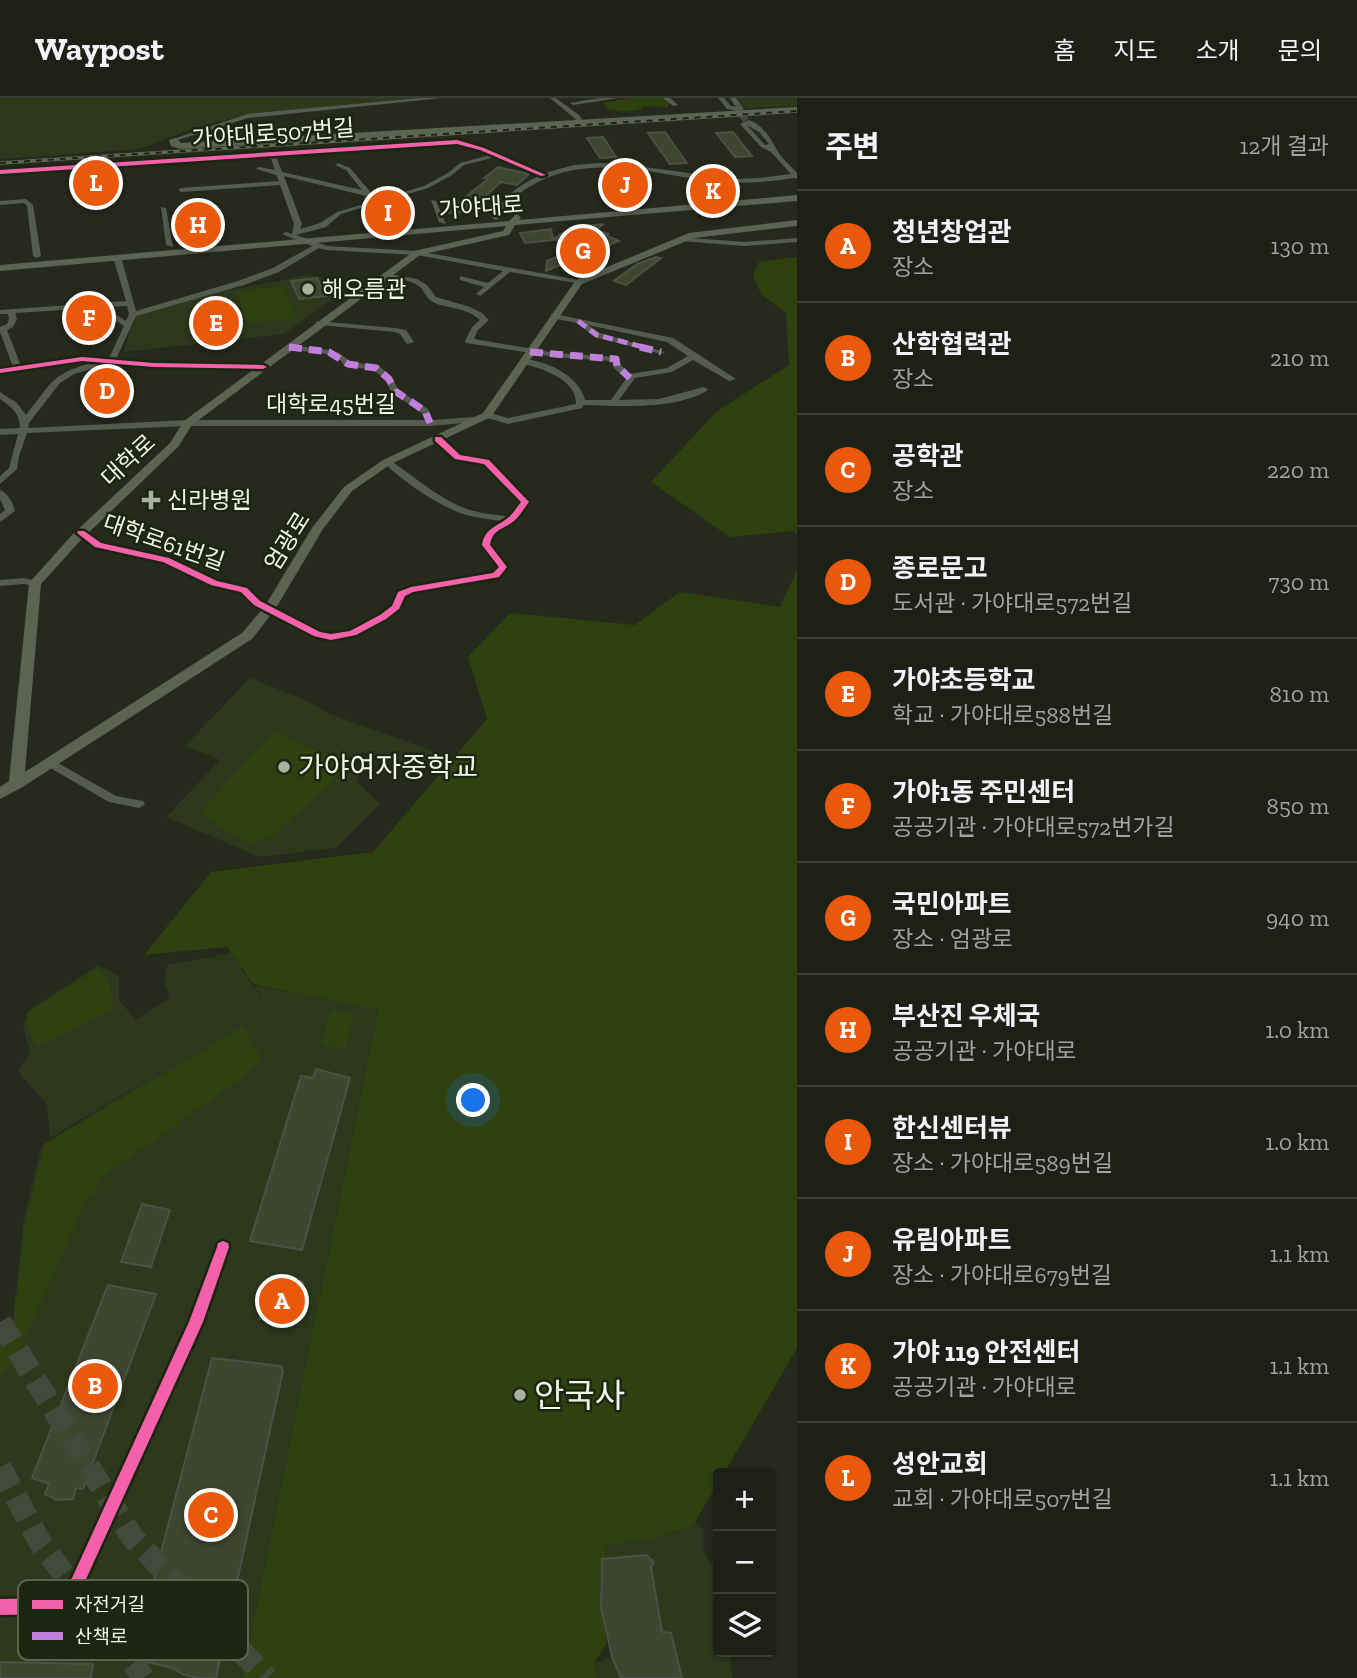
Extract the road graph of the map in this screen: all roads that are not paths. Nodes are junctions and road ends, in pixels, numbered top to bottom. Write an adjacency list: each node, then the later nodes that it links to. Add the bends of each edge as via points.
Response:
1 (439, 98): 14 (street, via 247,116)
2 (553, 98): 12 (street)
3 (615, 98): 8 (street)
4 (666, 98): 9 (street)
5 (720, 98): 11 (street)
6 (727, 98): 11 (street)
7 (733, 98): 11 (street, via 740,107)
8 (573, 103)
9 (675, 105)
10 (797, 109): 11 (main road)
11 (737, 110): 12 (main road)
12 (581, 121): 14 (main road, via 181,146)
13 (750, 125): 15 (street)
14 (173, 140)
15 (774, 151): 15 (street, via 774,145 754,124 743,123 763,146); 23 (street)
16 (272, 154): 17 (street, 가야대로507번길, via 457,142); 20 (street, 가야대로507번길); 21 (street)
17 (496, 155): 22 (street, 가야대로507번길); 30 (street, via 462,164 438,182)
18 (338, 165): 27 (street, via 348,169)
19 (259, 169): 21 (street)
20 (0, 172)
21 (279, 174): 24 (street); 27 (street)
22 (543, 175): 23 (street, via 592,163 743,181); 33 (street, via 513,193)
23 (797, 176)
24 (282, 183): 25 (street); 37 (street, via 298,224)
25 (181, 190)
26 (797, 191): 34 (main road, 가야대로)
27 (368, 193): 30 (street)
28 (797, 198): 34 (main road, 가야대로)
29 (433, 201): 35 (street)
30 (381, 202): 37 (street, via 339,213 323,225)
31 (0, 203): 43 (street, via 26,201 30,205)
32 (163, 208): 40 (street)
33 (496, 218): 34 (main road, 가야대로); 35 (main road, 가야대로)
34 (514, 220): 37 (main road, 가야대로); 42 (main road, 대학로, via 506,233)
35 (443, 222): 37 (main road, 가야대로)
36 (797, 223): 38 (main road)
37 (293, 236): 40 (main road, 가야대로); 41 (street); 44 (main road, 가야대로)
38 (681, 239): 39 (street, via 744,244); 50 (main road)
39 (797, 240)
40 (170, 245): 43 (main road, 가야대로)
41 (317, 246): 42 (street, 대학로); 57 (street, via 242,283)
42 (417, 253): 47 (street, 대학로); 48 (main road, 대학로)
43 (37, 256): 45 (main road, 가야대로)
44 (117, 257): 46 (main road, 가야대로); 53 (street)
45 (0, 259)
46 (0, 268)
47 (506, 269): 50 (street); 51 (street)
48 (386, 275): 60 (main road, 대학로); 65 (street, via 422,283 433,299 480,314 485,320 469,341)
49 (464, 278): 51 (street)
50 (579, 282): 58 (main road)
51 (489, 286): 52 (street)
52 (480, 294)
53 (130, 303): 54 (street); 57 (street)
54 (98, 307): 56 (street); 61 (street)
55 (0, 312): 56 (street)
56 (10, 312): 68 (street, via 13,319 3,329)
57 (133, 314): 61 (street)
58 (554, 316): 59 (street); 65 (main road)
59 (578, 321): 64 (street, via 597,335); 66 (street, via 670,340)
60 (320, 323): 62 (street, via 395,330); 63 (main road, 대학로)
61 (128, 325): 67 (street)
62 (410, 342)
63 (289, 348): 69 (main road, 대학로); 80 (street, via 322,350 348,363 376,368 396,391 425,411)
64 (661, 352)
65 (527, 356): 71 (street, via 616,359 617,366); 75 (street, via 575,387); 77 (main road)
66 (692, 357): 71 (street, via 669,370); 72 (street)
67 (112, 360): 68 (street); 69 (street); 81 (street, via 75,370 53,384)
68 (17, 367): 70 (street)
69 (263, 367): 79 (main road, 대학로)
70 (0, 371)
71 (630, 377): 76 (street)
72 (732, 379)
73 (704, 390): 76 (street, via 666,400)
74 (0, 395): 81 (street, via 19,408)
75 (581, 402): 76 (street); 77 (street, via 508,421)
76 (613, 402)
77 (486, 415): 78 (main road, 엄광로)
78 (473, 421): 80 (street, 대학로45번길); 83 (main road, 엄광로)
79 (188, 423): 80 (street, 대학로45번길); 81 (street, 대학로45번길); 90 (main road, 대학로, via 174,445)
80 (430, 423)
81 (24, 427): 82 (street, 대학로45번길); 85 (street, via 13,469)
82 (0, 432)
83 (438, 439): 84 (main road, 엄광로); 89 (street, via 458,457 486,462 525,502)
84 (387, 462): 89 (street, via 450,505); 93 (main road, 엄광로, via 348,489 318,528)
85 (0, 481)
86 (0, 493): 87 (street, via 8,503)
87 (5, 509): 88 (street)
88 (0, 519)
89 (510, 520): 93 (street, 대학로61번길, via 486,538 486,545 503,567 496,575 401,594 396,607 383,617 344,637 317,634)
90 (81, 533): 92 (main road, 대학로); 93 (street, 대학로61번길, via 98,545 166,561 214,583 244,590)
91 (0, 583): 92 (street)
92 (35, 583): 95 (main road)
93 (270, 608): 94 (main road, 엄광로, via 247,636)
94 (51, 762): 95 (main road, 엄광로); 97 (street, via 113,799)
95 (16, 785): 96 (main road, 엄광로)
96 (0, 794)
97 (139, 804)
98 (223, 1247): 99 (street, via 196,1322)
99 (78, 1580)
100 (0, 1607): 101 (street)
101 (18, 1607)

